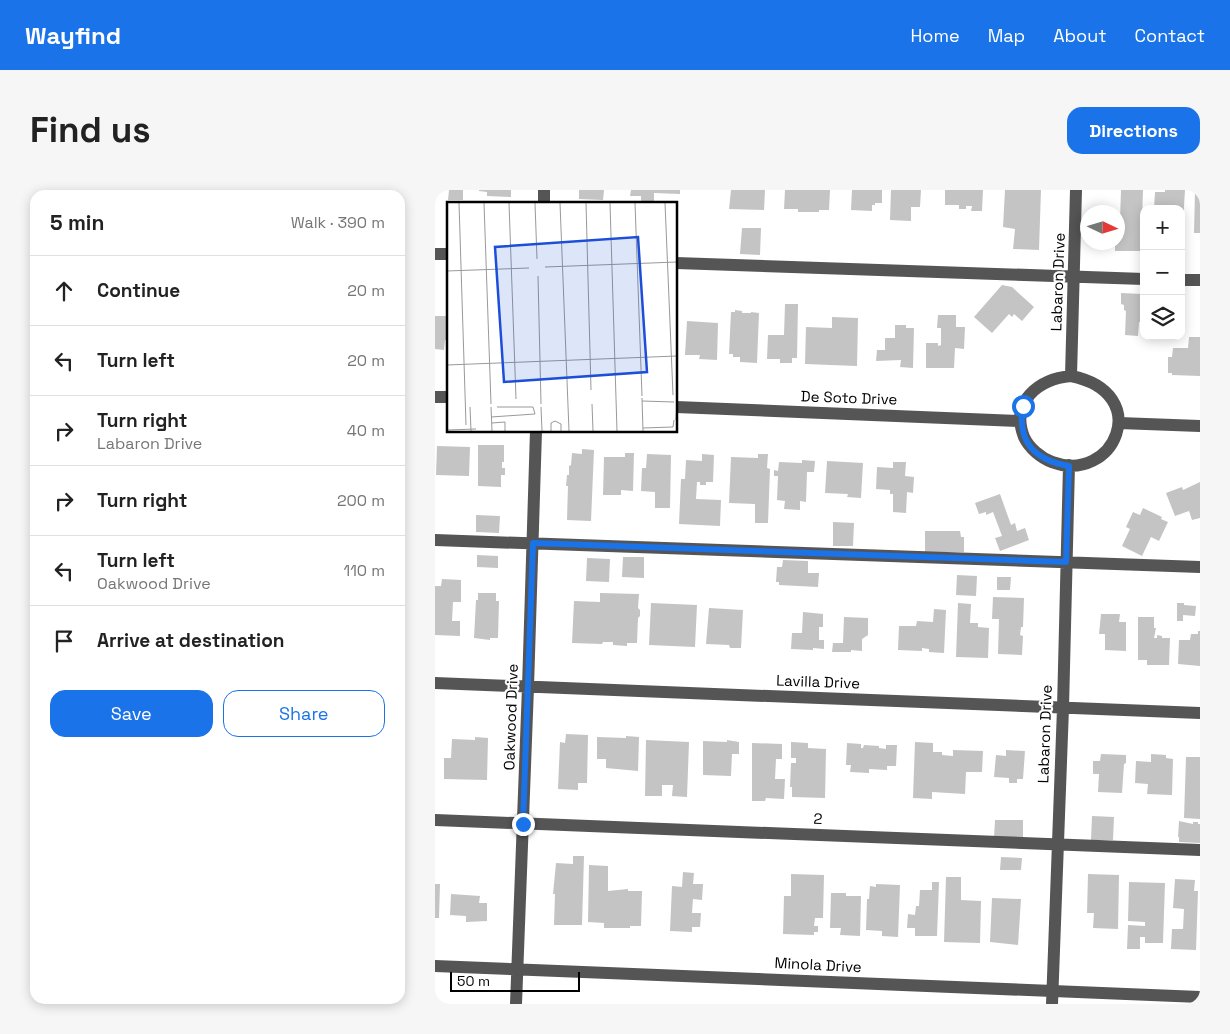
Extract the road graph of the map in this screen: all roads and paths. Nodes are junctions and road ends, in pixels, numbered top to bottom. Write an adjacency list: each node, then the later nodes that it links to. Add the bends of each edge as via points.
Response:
1 (1076, 190): 3 (street, Labaron Drive)
2 (677, 263): 3 (street)
3 (1074, 276): 4 (street); 7 (street, Labaron Drive)
4 (1140, 279)
5 (1185, 280): 6 (street)
6 (1200, 280)
7 (1071, 376): 9 (street, via 1052,379 1036,388 1023,406); 10 (street, via 1103,388 1115,403)
8 (677, 407): 9 (street, De Soto Drive)
9 (1021, 421): 13 (street, via 1024,437 1031,448 1045,459)
10 (1119, 423): 11 (street); 13 (street, via 1114,440 1102,455 1095,460)
11 (1200, 426)
12 (535, 432): 15 (street, Oakwood Drive)
13 (1069, 466): 16 (street, Labaron Drive)
14 (435, 540): 15 (street)
15 (533, 543): 16 (street); 19 (street, Oakwood Drive)
16 (1066, 562): 17 (street); 20 (street, Labaron Drive)
17 (1200, 567)
18 (435, 683): 19 (street, Lavilla Drive)
19 (528, 687): 20 (street, Lavilla Drive); 23 (street, Oakwood Drive)
20 (1063, 708): 21 (street, Lavilla Drive); 24 (street, Labaron Drive)
21 (1200, 713)
22 (435, 820): 23 (street, 2)
23 (523, 824): 24 (street, 2); 27 (street, Oakwood Drive)
24 (1058, 844): 25 (street, 2); 29 (street, Labaron Drive)
25 (1200, 850)
26 (435, 966): 27 (street, Minola Drive)
27 (517, 969): 29 (street, Minola Drive); 30 (street, Oakwood Drive)
28 (1200, 997): 29 (street, Minola Drive)
29 (1052, 998)
30 (516, 1004)

